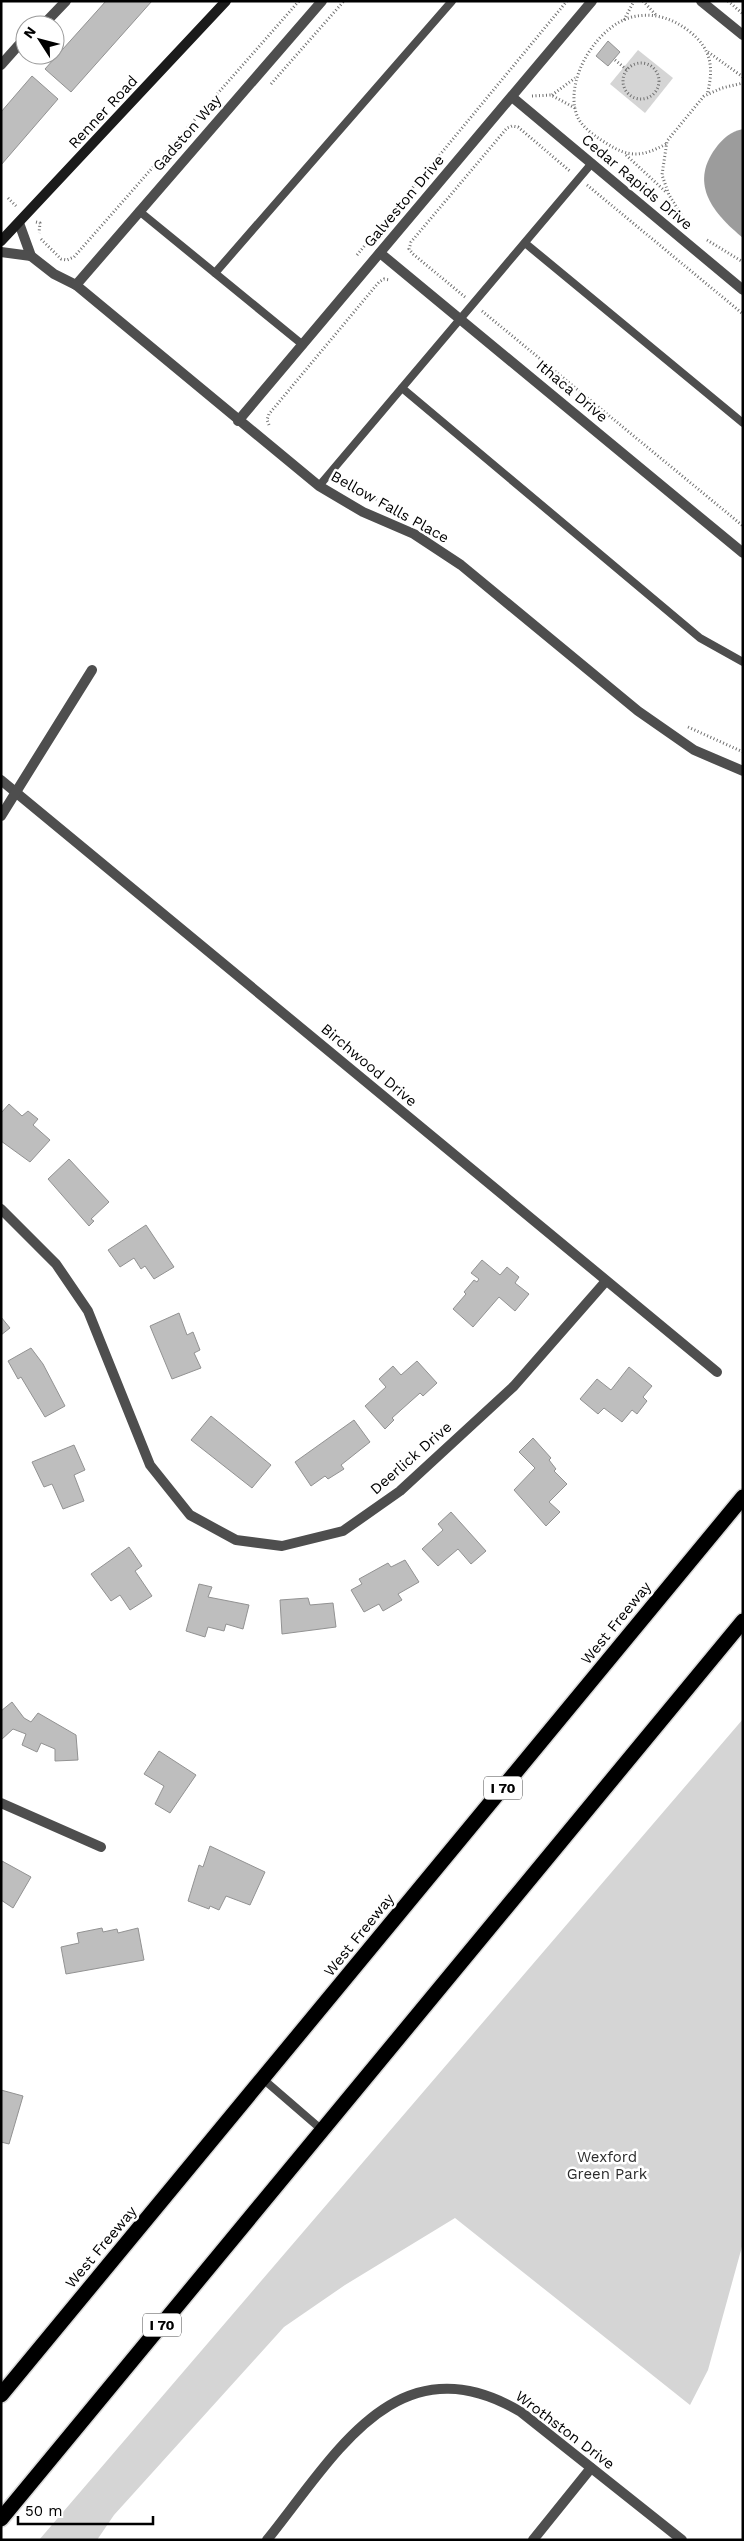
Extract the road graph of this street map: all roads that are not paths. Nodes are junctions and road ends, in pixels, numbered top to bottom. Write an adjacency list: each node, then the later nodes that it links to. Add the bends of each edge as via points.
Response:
1 (66, 1): 7 (street)
2 (226, 1): 14 (main road, Renner Road)
3 (322, 1): 13 (street, Gadston Way)
4 (452, 1): 20 (lane)
5 (592, 1): 11 (street, Galveston Drive)
6 (701, 1): 8 (street)
7 (53, 15)
8 (743, 36)
9 (15, 49): 10 (street)
10 (1, 65)
11 (512, 97): 12 (street, Cedar Rapids Drive); 18 (street, Galveston Drive)
12 (592, 163): 16 (lane); 22 (street, Cedar Rapids Drive)
13 (139, 210): 20 (lane); 21 (street, Gadston Way)
14 (19, 223): 15 (main road, Renner Road); 19 (street)
15 (2, 239)
16 (525, 243): 23 (lane); 27 (lane)
17 (1, 252): 19 (street)
18 (380, 253): 23 (street, Ithaca Drive); 24 (street, Galveston Drive)
19 (31, 256): 21 (street, Bellow Falls Place, via 54,274)
20 (215, 273): 24 (lane)
21 (76, 285): 26 (street, Bellow Falls Place)
22 (743, 290)
23 (461, 318): 25 (lane); 29 (street, Ithaca Drive)
24 (302, 345): 26 (street, Galveston Drive)
25 (402, 388): 28 (lane); 30 (lane, via 700,638)
26 (238, 421): 28 (street, Bellow Falls Place)
27 (743, 423)
28 (319, 486): 32 (street, Bellow Falls Place, via 363,512 414,534 461,565 638,710 694,750)
29 (743, 553)
30 (743, 662)
31 (92, 670): 34 (street)
32 (743, 771)
33 (1, 780): 34 (street, Birchwood Drive)
34 (17, 793): 35 (street); 37 (street, Birchwood Drive)
35 (1, 816)
36 (1, 1209): 37 (street, Deerlick Drive, via 56,1264 88,1311 150,1465 190,1516 236,1540 282,1546 343,1531 400,1491 514,1386)
37 (606, 1281): 38 (street, Birchwood Drive)
38 (717, 1372)
39 (743, 1497): 43 (highway, West Freeway / I 70)
40 (743, 1621): 44 (highway, I 70)
41 (1, 1803): 42 (street)
42 (101, 1847)
43 (263, 2079): 44 (lane); 45 (highway, West Freeway / I 70)
44 (322, 2130): 47 (highway, I 70)
45 (1, 2395)
46 (591, 2468): 48 (street, Wrothston Drive, via 521,2412 499,2399 463,2389 419,2391 384,2408 351,2436); 49 (street); 50 (street, Wrothston Drive)
47 (1, 2519)
48 (267, 2540)
49 (533, 2540)
50 (682, 2540)

